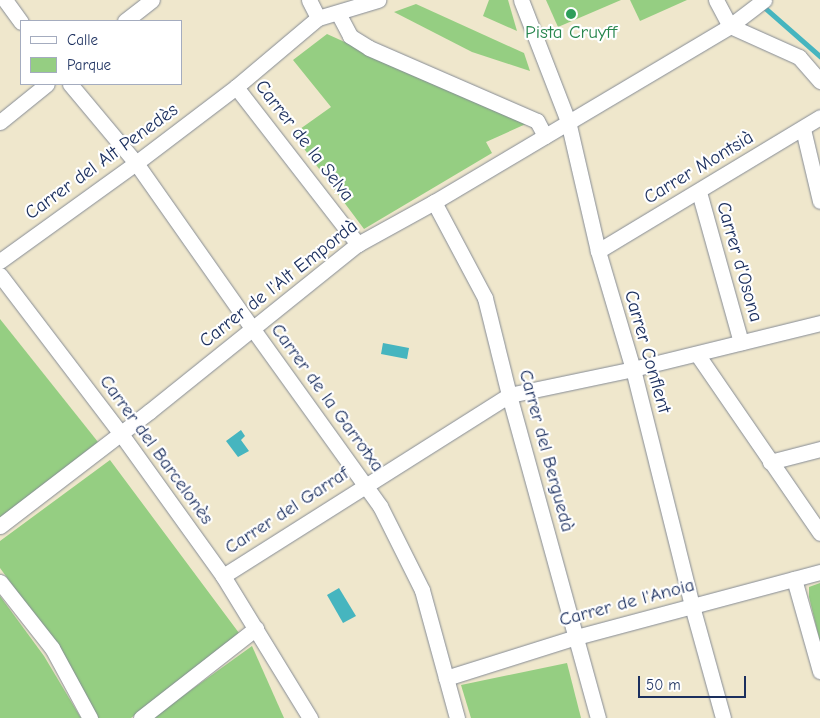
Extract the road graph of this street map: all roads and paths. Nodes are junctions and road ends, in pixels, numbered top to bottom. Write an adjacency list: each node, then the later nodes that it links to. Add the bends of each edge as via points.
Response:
1 (5, 0): 11 (street)
2 (152, 0): 10 (street)
3 (309, 0): 9 (street)
4 (378, 0): 8 (street, Carrer del Alt Penedès)
5 (521, 0): 18 (street, Carrer Conflent)
6 (716, 0): 12 (street)
7 (764, 0): 12 (street, Carrer de l'Alt Empordà)
8 (338, 13): 9 (street, Carrer del Alt Penedès); 21 (street, via 350,36 370,48 536,121)
9 (318, 18): 16 (street, Carrer del Alt Penedès)
10 (126, 20)
11 (20, 21)
12 (730, 26): 13 (street, via 799,57); 18 (street, Carrer de l'Alt Empordà)
13 (820, 81)
14 (46, 85): 19 (street)
15 (71, 85): 22 (street, Carrer de la Garrotxa)
16 (236, 87): 22 (street, Carrer del Alt Penedès); 26 (street, Carrer de la Selva)
17 (820, 117): 20 (street, Carrer Montsià)
18 (568, 121): 21 (street, Carrer de l'Alt Empordà); 27 (street, Carrer Conflent)
19 (0, 122)
20 (803, 129): 23 (street, Carrer Montsià); 24 (street)
21 (545, 136): 25 (street, Carrer de l'Alt Empordà)
22 (136, 163): 28 (street, Carrer del Alt Penedès); 31 (street, Carrer de la Garrotxa)
23 (699, 192): 27 (street, Carrer Montsià); 32 (street, Carrer d'Osona)
24 (820, 201)
25 (434, 202): 26 (street, Carrer de l'Alt Empordà); 35 (street, Carrer del Berguedà, via 485,298)
26 (358, 244): 31 (street, Carrer de l'Alt Empordà)
27 (598, 251): 34 (street, Carrer Conflent)
28 (0, 261)
29 (0, 275): 36 (street, Carrer del Barcelonès)
30 (820, 323): 32 (street, Carrer del Garraf)
31 (252, 328): 36 (street, Carrer de l'Alt Empordà); 39 (street, Carrer de la Garrotxa)
32 (741, 342): 33 (street, Carrer del Garraf)
33 (697, 354): 34 (street, Carrer del Garraf); 38 (street)
34 (633, 369): 35 (street, Carrer del Garraf); 46 (street, Carrer Conflent)
35 (509, 395): 39 (street, Carrer del Garraf); 48 (street, Carrer del Berguedà)
36 (120, 434): 40 (street, Carrer de l'Alt Empordà); 43 (street, Carrer del Barcelonès)
37 (820, 449): 38 (street)
38 (770, 462): 41 (street)
39 (366, 484): 43 (street, Carrer del Garraf); 50 (street, Carrer de la Garrotxa, via 422,590)
40 (0, 526)
41 (820, 533)
42 (820, 572): 44 (street, Carrer de l'Anoia)
43 (223, 576): 47 (street, Carrer del Barcelonès)
44 (794, 579): 46 (street, Carrer de l'Anoia); 49 (street)
45 (0, 582): 52 (street, via 52,648)
46 (692, 606): 48 (street, Carrer de l'Anoia); 58 (street, Carrer Conflent)
47 (256, 628): 51 (street, Carrer del Barcelonès); 53 (street)
48 (576, 637): 50 (street, Carrer de l'Anoia); 57 (street, Carrer del Berguedà)
49 (820, 671)
50 (446, 678): 56 (street, Carrer de la Garrotxa)
51 (288, 681): 54 (street, Carrer del Barcelonès); 55 (street, Carrer del Barcelonès)
52 (90, 718)
53 (141, 718)
54 (297, 718)
55 (310, 718)
56 (457, 718)
57 (598, 718)
58 (723, 718)

